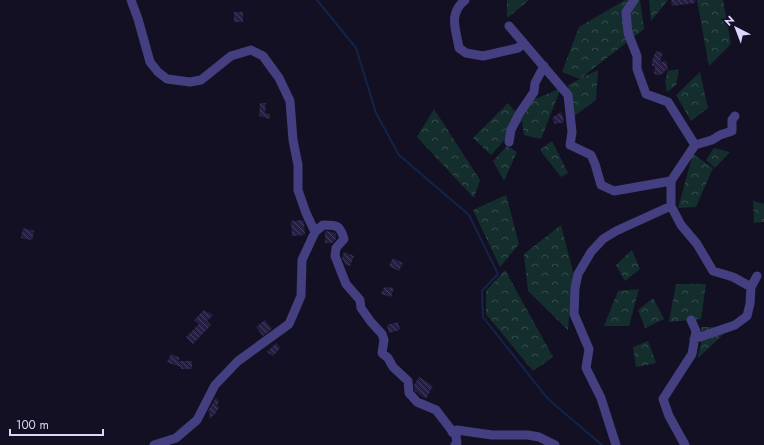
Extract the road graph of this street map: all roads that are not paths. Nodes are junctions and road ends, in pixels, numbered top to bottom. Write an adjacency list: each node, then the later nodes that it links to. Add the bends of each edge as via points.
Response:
1 (131, 0): 12 (street, via 150,62 167,79 190,82 201,80 231,56 251,50 263,56 279,78 290,101 298,164 298,190)
2 (465, 0): 5 (street, via 459,5 454,16 459,48 466,53 483,56 518,48)
3 (634, 0): 9 (street, via 626,12 628,33 637,56 637,69 646,94 668,102)
4 (509, 26): 5 (street)
5 (523, 42): 6 (street)
6 (544, 66): 8 (street, via 535,83 534,92 511,130); 10 (street, via 568,95 572,132 570,145 591,155 601,185 614,190)
7 (735, 116): 9 (street, via 732,120 732,131)
8 (509, 142)
9 (695, 145): 10 (street)
10 (671, 181): 11 (street)
11 (672, 206): 14 (street, via 681,226 697,244 713,271); 21 (street, via 603,239 590,252 578,274 574,314 589,349 586,368 601,398)
12 (315, 232): 17 (street, via 324,225 336,225 342,230 344,239 336,248 335,256 346,284 360,300 361,308 382,334 382,353 408,381 409,392 417,402 436,410); 18 (street, via 302,260 301,296 289,324 238,361 215,385 197,420 176,438)
13 (757, 276): 14 (street)
14 (751, 287): 16 (street, via 746,316 735,326)
15 (691, 320): 16 (street, via 696,331)
16 (694, 339): 22 (street, via 692,354 663,398 668,416)
17 (452, 432): 19 (street, via 456,436); 20 (street, via 457,430 492,435 528,435)
18 (154, 445)
19 (455, 445)
20 (555, 445)
21 (616, 445)
22 (685, 445)

